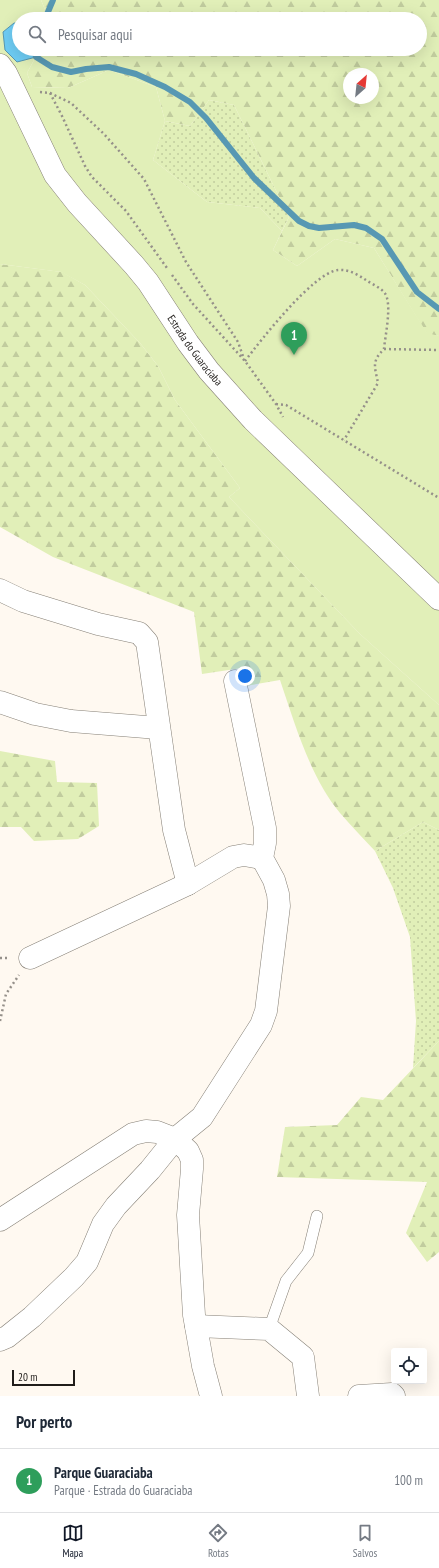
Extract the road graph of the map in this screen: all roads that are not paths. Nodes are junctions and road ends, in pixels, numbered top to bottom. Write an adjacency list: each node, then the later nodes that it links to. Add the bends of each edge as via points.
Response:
1 (0, 64): 3 (street, Estrada do Guaraciaba, via 55,175 148,282 188,344 209,371 253,420)
2 (0, 590): 6 (street, via 30,603 98,624 139,633 147,642)
3 (439, 599)
4 (235, 681): 7 (street, via 265,828)
5 (0, 702): 6 (street, via 35,714 71,721)
6 (158, 728): 8 (street, via 174,830)
7 (262, 858): 8 (street, via 244,855 232,857); 10 (street, via 274,880 279,906 266,1011 261,1025 202,1116)
8 (188, 884): 9 (street)
9 (30, 958)
10 (175, 1139): 12 (street, via 157,1132 133,1134); 13 (street, via 188,1151 192,1160 188,1215); 15 (street, via 103,1224 87,1262 32,1317)
11 (317, 1216): 14 (lane, via 308,1252 286,1281)
12 (0, 1220)
13 (196, 1326): 14 (street); 16 (street)
14 (269, 1329): 17 (street, via 303,1357)
15 (0, 1340)
16 (211, 1396)
17 (308, 1396)
18 (359, 1396): 19 (street)
19 (394, 1396)

